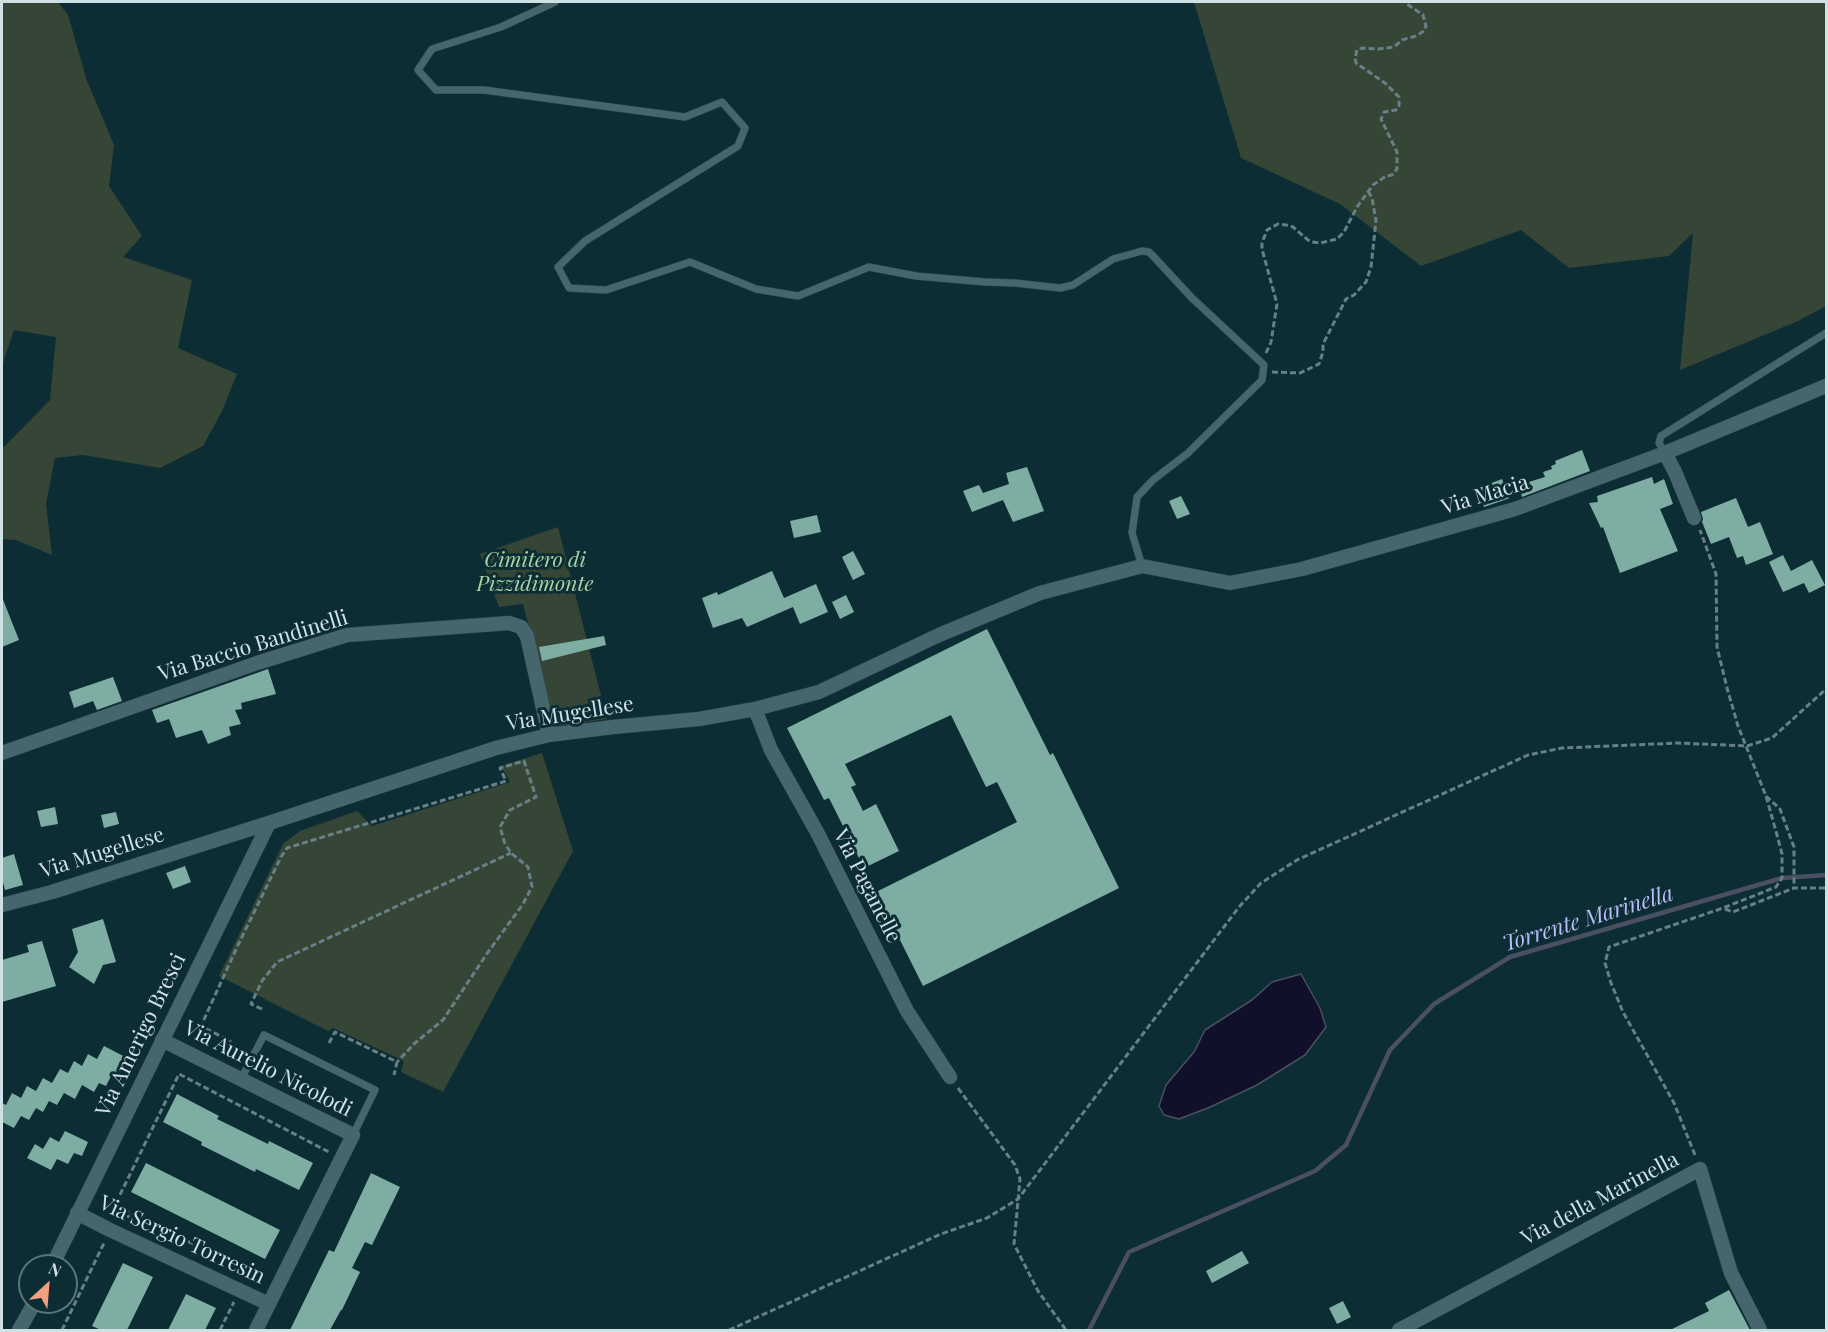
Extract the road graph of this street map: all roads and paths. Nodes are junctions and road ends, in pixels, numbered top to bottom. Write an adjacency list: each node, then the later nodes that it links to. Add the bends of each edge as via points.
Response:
1 (555, 2): 5 (lane, via 501,27 432,49 418,70 436,90 484,90 685,117 722,102 745,128 738,146 585,241 558,267 569,288 606,290 690,262 756,289 798,296 869,267 916,276 1060,288 1073,285 1113,259 1142,251 1149,252)
2 (1404, 2): 3 (path, via 1423,15 1424,31 1394,47 1362,48 1355,58 1356,63 1396,92 1400,101 1396,110 1384,112 1381,118 1397,152 1397,169 1376,181)
3 (1368, 191): 5 (path, via 1337,239 1312,242 1293,227 1278,224 1264,234 1262,249 1277,304 1271,342); 6 (path, via 1376,221 1369,275 1361,289 1346,299 1323,344 1321,362 1300,373)
4 (1827, 333): 8 (lane, via 1661,436 1659,443)
5 (1262, 362): 6 (lane)
6 (1263, 371): 10 (lane, via 1262,380 1254,388 1137,497 1132,533)
7 (1827, 386): 8 (street, Via Macia)
8 (1665, 453): 9 (street); 10 (street, Via Macia, via 1515,509 1302,569 1230,583)
9 (1694, 518): 14 (path, via 1716,574 1717,647)
10 (1142, 566): 12 (street, Via Mugellese, via 1040,593 819,692)
11 (1827, 689): 14 (path, via 1772,738)
12 (755, 709): 13 (street, Via Mugellese); 29 (street, Via Paganelle, via 771,750 907,1011)
13 (549, 735): 15 (street, Via Baccio Bandinelli, via 527,636 521,627 509,623 347,635); 17 (street, Via Mugellese, via 496,747)
14 (1747, 746): 16 (path); 34 (path, via 1678,743 1562,748 1528,754 1297,860 1262,883 1239,907)
15 (2, 753)
16 (1766, 796): 19 (path, via 1780,809 1794,847); 22 (path, via 1782,854 1782,878 1776,887)
17 (269, 823): 21 (street, Via Mugellese); 24 (street, Via Amerigo Bresci)
18 (511, 853): 23 (path, via 277,962 251,1004); 26 (path, via 500,826 510,810 536,797 524,761 500,768 506,781 287,848 201,1026 230,1041); 27 (path, via 528,867 532,887 523,904 443,1020)
19 (1794, 887): 20 (path); 22 (path, via 1733,912)
20 (1827, 888)
21 (2, 905)
22 (1723, 908): 33 (path, via 1609,946 1605,963 1623,1012 1674,1103)
23 (262, 1009)
24 (162, 1040): 30 (street, Via Aurelio Nicolodi); 35 (street, Via Amerigo Bresci)
25 (329, 1042): 27 (path, via 335,1032)
26 (223, 1054)
27 (397, 1062): 28 (path)
28 (394, 1075)
29 (950, 1077): 34 (path, via 1015,1165 1020,1179)
30 (241, 1079): 31 (street, Via Aurelio Nicolodi); 31 (lane, via 264,1035 375,1090)
31 (353, 1135): 40 (street, Via Aurelio Nicolodi)
32 (324, 1162): 38 (path, via 329,1151 178,1074 115,1205 264,1278)
33 (1700, 1169): 48 (street, Via della Marinella); 49 (street, Via della Marinella, via 1731,1273)
34 (1018, 1199): 46 (path, via 987,1218 941,1234); 47 (path, via 1014,1244 1038,1291)
35 (76, 1213): 37 (street, Via Amerigo Bresci); 40 (street, Via Sergio Torresin)
36 (106, 1239): 43 (path)
37 (57, 1254)
38 (269, 1268)
39 (234, 1301): 44 (path)
40 (269, 1304): 45 (street, Via Aurelio Nicolodi)
41 (29, 1314): 42 (street)
42 (20, 1330)
43 (62, 1330)
44 (220, 1330)
45 (256, 1330)
46 (729, 1330)
47 (1066, 1330)
48 (1399, 1330)
49 (1760, 1330)

